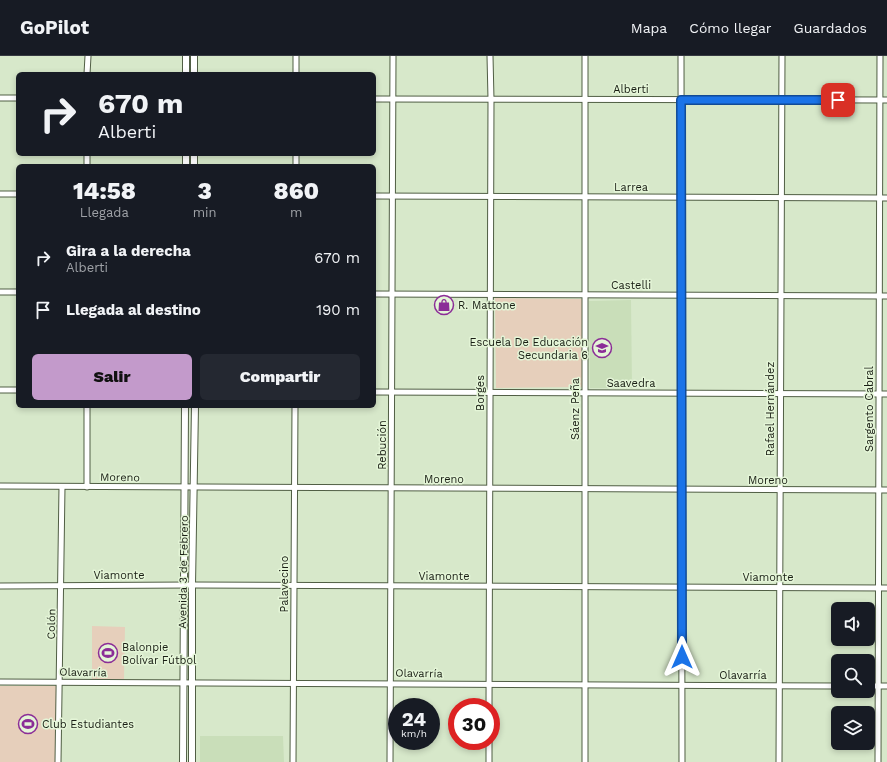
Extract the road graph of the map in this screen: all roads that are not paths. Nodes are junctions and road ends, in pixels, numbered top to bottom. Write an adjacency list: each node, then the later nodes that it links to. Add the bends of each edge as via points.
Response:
1 (88, 56): 11 (street)
2 (186, 56): 12 (street)
3 (194, 56): 13 (street)
4 (296, 56): 14 (street)
5 (393, 56): 18 (street, Rebución)
6 (490, 56): 19 (street, Borges)
7 (585, 56): 20 (street, Sáenz Peña)
8 (681, 56): 21 (street)
9 (782, 56): 22 (street, Rafael Hernández)
10 (880, 56): 23 (street, Sargento Cabral)
11 (87, 72)
12 (186, 72)
13 (194, 72)
14 (296, 72)
15 (0, 98): 16 (street)
16 (16, 98)
17 (376, 99): 18 (street, Alberti)
18 (394, 99): 19 (street, Alberti); 28 (street, Rebución)
19 (491, 99): 20 (street, Alberti); 29 (street, Borges)
20 (585, 99): 21 (street, Alberti); 30 (street, Sáenz Peña)
21 (681, 100): 22 (street, Alberti); 31 (street)
22 (782, 100): 23 (street, Alberti); 32 (street, Rafael Hernández)
23 (880, 100): 24 (street, Alberti); 33 (street, Sargento Cabral)
24 (887, 100)
25 (0, 194): 26 (street)
26 (16, 194)
27 (376, 196): 28 (street, Larrea)
28 (394, 196): 29 (street, Larrea); 38 (street, Rebución)
29 (491, 196): 30 (street, Larrea); 39 (street, Borges)
30 (585, 196): 31 (street, Larrea); 40 (street, Sáenz Peña)
31 (681, 197): 32 (street, Larrea); 41 (street)
32 (782, 197): 33 (street, Larrea); 42 (street, Rafael Hernández)
33 (880, 198): 34 (street, Larrea); 43 (street, Sargento Cabral)
34 (887, 198)
35 (0, 292): 36 (street)
36 (16, 292)
37 (376, 294): 38 (street, Castelli)
38 (393, 294): 39 (street, Castelli); 48 (street, Rebución)
39 (491, 295): 40 (street, Castelli); 49 (street, Borges)
40 (585, 295): 41 (street, Castelli); 50 (street, Sáenz Peña)
41 (681, 295): 42 (street, Castelli); 51 (street)
42 (781, 296): 43 (street, Castelli); 52 (street, Rafael Hernández)
43 (880, 296): 44 (street, Castelli); 53 (street, Sargento Cabral)
44 (887, 296)
45 (0, 390): 46 (street)
46 (16, 390)
47 (376, 392): 48 (street, Saavedra)
48 (392, 392): 49 (street, Saavedra); 65 (street, Rebución)
49 (490, 393): 50 (street, Saavedra); 66 (street, Borges)
50 (585, 393): 51 (street, Saavedra); 67 (street, Sáenz Peña)
51 (681, 393): 52 (street, Saavedra); 68 (street)
52 (780, 393): 53 (street, Saavedra); 69 (street, Rafael Hernández)
53 (879, 394): 54 (street, Saavedra); 70 (street, Sargento Cabral)
54 (887, 394)
55 (87, 408): 61 (street)
56 (185, 408): 62 (street, Avenida 3 de Febrero)
57 (195, 408): 63 (street, Avenida 3 de Febrero)
58 (295, 408): 64 (street, Palavecino)
59 (0, 486): 60 (street, Moreno)
60 (62, 487): 61 (street, Moreno); 75 (street, Colón)
61 (87, 487): 62 (street, Moreno)
62 (185, 488): 63 (street, Moreno); 72 (street, Avenida 3 de Febrero)
63 (194, 488): 64 (street, Moreno); 73 (street, Avenida 3 de Febrero)
64 (294, 488): 65 (street, Moreno); 76 (street, Palavecino)
65 (392, 489): 66 (street, Moreno); 77 (street, Rebución)
66 (490, 489): 67 (street, Moreno); 78 (street, Borges)
67 (585, 489): 68 (street, Moreno); 79 (street, Sáenz Peña)
68 (682, 490): 69 (street, Moreno); 80 (street)
69 (780, 490): 70 (street, Moreno); 81 (street, Rafael Hernández)
70 (879, 490): 71 (street, Moreno); 82 (street, Sargento Cabral)
71 (887, 490)
72 (184, 585): 73 (street, Viamonte); 75 (street, Viamonte); 84 (street, Avenida 3 de Febrero)
73 (192, 585): 76 (street, Viamonte); 85 (street, Avenida 3 de Febrero)
74 (0, 586): 75 (street, Viamonte)
75 (61, 586): 87 (street, Colón)
76 (294, 586): 77 (street, Viamonte); 88 (street, Palavecino)
77 (391, 586): 78 (street, Viamonte); 91 (street, Rebución)
78 (490, 586): 79 (street, Viamonte); 92 (street, Borges)
79 (585, 587): 80 (street, Viamonte); 93 (street, Sáenz Peña)
80 (682, 587): 81 (street, Viamonte); 94 (street)
81 (780, 588): 82 (street, Viamonte); 95 (street, Rafael Hernández)
82 (878, 588): 83 (street, Viamonte); 97 (street, Sargento Cabral)
83 (887, 588)
84 (184, 637): 85 (street); 89 (street, Avenida 3 de Febrero)
85 (192, 637): 90 (street, Avenida 3 de Febrero)
86 (0, 682): 87 (street, Olavarría)
87 (60, 682): 89 (street, Olavarría); 103 (street, Colón)
88 (293, 682): 90 (street, Olavarría); 91 (street, Olavarría); 106 (street, Palavecino)
89 (183, 683): 90 (street, Olavarría); 100 (street, Avenida 3 de Febrero)
90 (192, 683): 101 (street, Avenida 3 de Febrero)
91 (391, 683): 92 (street, Olavarría); 107 (street, Rebución)
92 (490, 684): 93 (street, Olavarría); 99 (street, Borges)
93 (585, 684): 94 (street, Olavarría); 109 (street, Sáenz Peña)
94 (682, 685): 95 (street, Olavarría); 110 (street)
95 (779, 686): 96 (street, Olavarría); 111 (street, Rafael Hernández)
96 (831, 686)
97 (878, 686): 98 (street); 112 (street, Sargento Cabral)
98 (887, 686)
99 (489, 698)
100 (183, 735): 101 (street); 104 (street, Avenida 3 de Febrero)
101 (191, 735): 105 (street, Avenida 3 de Febrero)
102 (489, 750): 108 (street)
103 (58, 762)
104 (183, 762)
105 (192, 762)
106 (293, 762)
107 (390, 762)
108 (489, 762)
109 (585, 762)
110 (682, 762)
111 (779, 762)
112 (878, 762)

